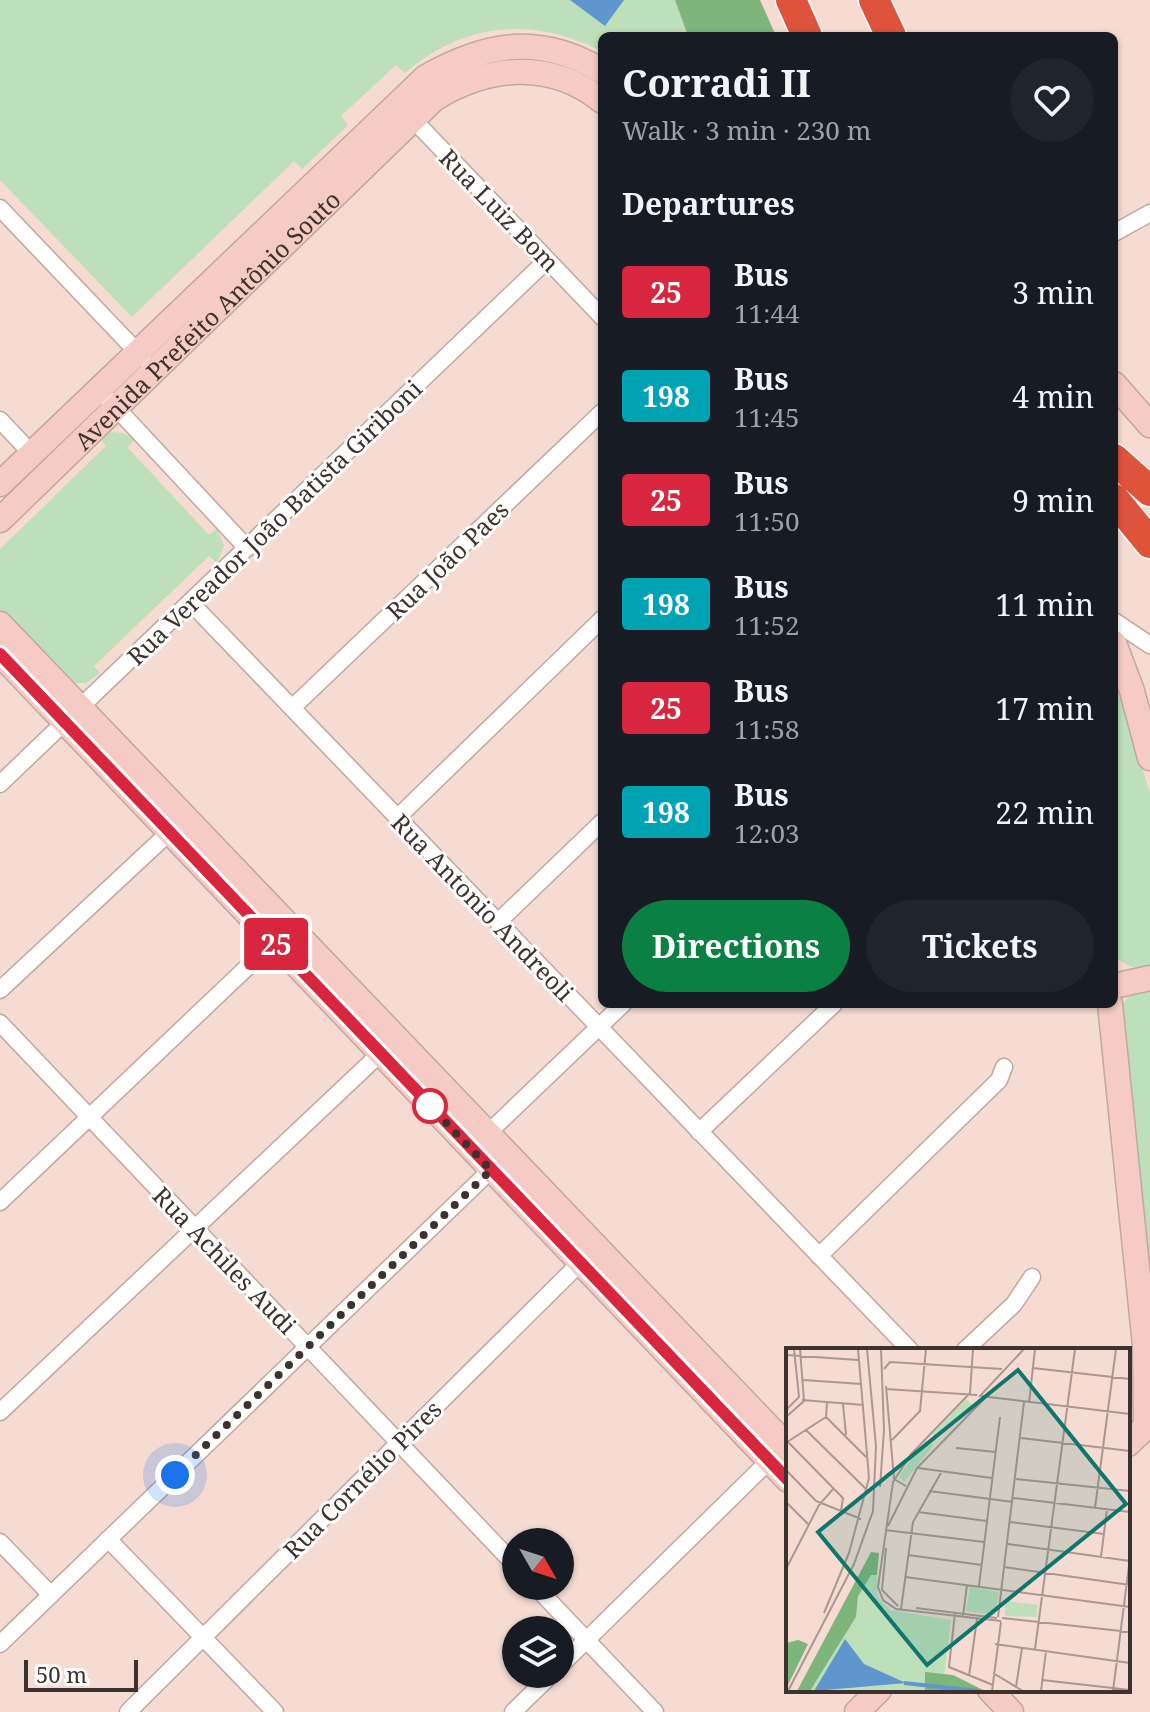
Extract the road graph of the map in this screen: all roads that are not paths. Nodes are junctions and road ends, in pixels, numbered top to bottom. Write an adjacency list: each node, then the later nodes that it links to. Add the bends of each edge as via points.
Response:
1 (791, 0): 4 (highway)
2 (813, 0): 5 (highway)
3 (874, 0): 6 (highway)
4 (805, 32)
5 (827, 32)
6 (889, 32)
7 (598, 69): 9 (street, via 551,49 493,48 426,77)
8 (598, 98): 9 (street, via 546,73 496,72)
9 (405, 112): 13 (street, Rua Luiz Bom); 15 (street, Avenida Prefeito Antônio Souto); 16 (street, Avenida Prefeito Antônio Souto)
10 (0, 208): 15 (street)
11 (1150, 213): 12 (street)
12 (1118, 231)
13 (547, 260): 14 (street, Rua Luiz Bom); 32 (street, Rua Vereador João Batista Giriboni)
14 (598, 313)
15 (137, 353): 16 (street); 17 (street, Avenida Prefeito Antônio Souto)
16 (155, 371): 19 (street, Avenida Prefeito Antônio Souto)
17 (99, 389): 19 (street); 23 (street, Avenida Prefeito Antônio Souto)
18 (1118, 389): 22 (street)
19 (116, 408): 29 (street, Avenida Prefeito Antônio Souto); 32 (street)
20 (598, 416): 40 (street, Rua João Paes)
21 (0, 420): 23 (street)
22 (1150, 425)
23 (32, 454): 25 (street, Avenida Prefeito Antônio Souto)
24 (1118, 463): 26 (highway)
25 (0, 484)
26 (1150, 491)
27 (1118, 495): 30 (highway)
28 (1118, 504): 31 (highway)
29 (0, 520)
30 (1150, 523)
31 (1150, 543)
32 (247, 548): 33 (street, Rua Vereador João Batista Giriboni)
33 (190, 602): 40 (street, Rua Antonio Andreoli); 41 (street, Rua Vereador João Batista Giriboni)
34 (598, 623): 44 (street)
35 (0, 624): 41 (street)
36 (1118, 624): 37 (street)
37 (1150, 645)
38 (0, 654): 41 (street)
39 (1118, 654): 42 (street)
40 (292, 708): 44 (street, Rua Antonio Andreoli)
41 (72, 716): 43 (street, Rua Vereador João Batista Giriboni); 45 (street)
42 (1150, 758)
43 (0, 784)
44 (397, 818): 47 (street, Rua Antonio Andreoli)
45 (178, 825): 48 (street); 51 (street)
46 (598, 826): 47 (street)
47 (498, 922): 56 (street, Rua Antonio Andreoli)
48 (282, 934): 57 (street); 59 (street)
49 (1150, 978): 50 (street)
50 (1118, 985)
51 (0, 990)
52 (619, 1008): 56 (street)
53 (830, 1008): 60 (street)
54 (1110, 1008): 71 (street)
55 (0, 1023): 59 (street, Rua Achiles Audi)
56 (599, 1027): 60 (street, Rua Antonio Andreoli); 61 (street)
57 (388, 1046): 61 (street); 62 (street); 64 (street)
58 (1004, 1067): 66 (street, via 999,1080)
59 (89, 1117): 63 (street); 64 (street, Rua Achiles Audi)
60 (699, 1132): 66 (street, Rua Antonio Andreoli)
61 (487, 1134): 62 (street)
62 (499, 1162): 65 (street); 68 (street)
63 (0, 1202)
64 (194, 1228): 68 (street, Rua Achiles Audi); 72 (street)
65 (588, 1255): 75 (street, Rua Cornélio Pires); 76 (street)
66 (819, 1256): 69 (street, Rua Antonio Andreoli)
67 (1032, 1277): 70 (street, via 1014,1304)
68 (308, 1347): 75 (street, Rua Achiles Audi); 78 (street)
69 (908, 1348)
70 (967, 1348)
71 (1147, 1351): 73 (street)
72 (0, 1412)
73 (1149, 1422): 74 (street)
74 (1130, 1442)
75 (399, 1443): 80 (street, Rua Achiles Audi); 83 (street, Rua Cornélio Pires)
76 (781, 1451): 77 (street); 84 (street)
77 (786, 1472)
78 (108, 1539): 81 (street); 83 (street)
79 (0, 1542): 81 (street)
80 (502, 1551)
81 (51, 1595): 85 (street)
82 (548, 1600): 84 (street)
83 (203, 1637): 90 (street, Rua Cornélio Pires); 91 (street)
84 (586, 1640): 86 (street); 93 (street)
85 (0, 1644)
86 (574, 1652)
87 (538, 1688): 92 (street)
88 (877, 1692): 94 (street)
89 (992, 1692): 95 (street)
90 (128, 1712)
91 (275, 1712)
92 (513, 1712)
93 (655, 1712)
94 (857, 1712)
95 (1011, 1712)

